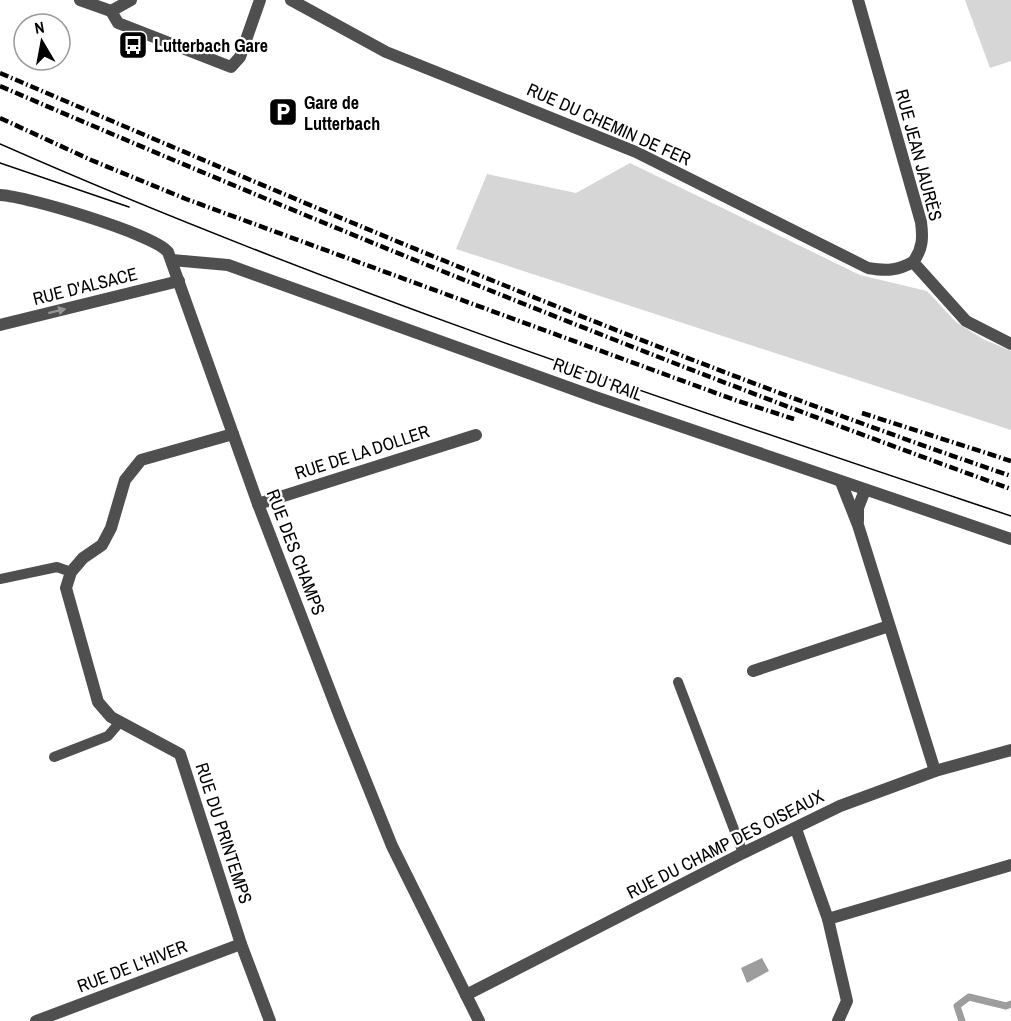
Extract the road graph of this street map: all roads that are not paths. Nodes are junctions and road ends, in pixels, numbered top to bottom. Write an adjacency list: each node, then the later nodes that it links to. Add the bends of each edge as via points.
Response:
1 (80, 0): 6 (street)
2 (131, 0): 6 (street)
3 (260, 0): 6 (street, via 240,57 231,67 118,23)
4 (291, 0): 9 (street, RUE DU CHEMIN DE FER, via 386,52 636,152 868,268 887,271)
5 (858, 0): 9 (street, RUE JEAN JAURÈS, via 921,222 923,240)
6 (111, 11)
7 (0, 195): 8 (street, RUE DES CHAMPS, via 29,200 152,240 165,248)
8 (172, 260): 10 (street, RUE DES CHAMPS); 15 (street, RUE DU RAIL, via 228,265)
9 (913, 262): 12 (street, via 966,321)
10 (179, 282): 11 (street, RUE D'ALSACE, one-way to 10); 13 (street, RUE DES CHAMPS)
11 (0, 325)
12 (1011, 344)
13 (233, 434): 17 (street, RUE DES CHAMPS); 20 (street, via 141,460 125,480 102,545)
14 (476, 435): 17 (street, RUE DE LA DOLLER)
15 (841, 482): 16 (street, RUE DU RAIL); 18 (street)
16 (865, 490): 18 (street, via 858,508); 19 (street, RUE DU RAIL)
17 (258, 504): 34 (street, RUE DES CHAMPS, via 392,846)
18 (858, 525): 22 (street)
19 (1011, 539)
20 (71, 572): 21 (lane, via 57,567); 25 (street, RUE DU PRINTEMPS, via 66,588 98,702)
21 (0, 579)
22 (889, 626): 23 (street); 28 (street)
23 (753, 671)
24 (678, 682): 30 (lane)
25 (120, 722): 27 (lane, via 108,736); 33 (street, RUE DU PRINTEMPS, via 180,754)
26 (1011, 750): 28 (street, RUE DU CHAMP DES OISEAUX)
27 (54, 757)
28 (935, 771): 29 (street, RUE DU CHAMP DES OISEAUX, via 840,806)
29 (795, 829): 30 (street, RUE DU CHAMP DES OISEAUX); 32 (street)
30 (742, 853): 34 (street, RUE DU CHAMP DES OISEAUX)
31 (1011, 865): 32 (street)
32 (828, 919): 38 (street, via 847,1001)
33 (241, 944): 35 (street, RUE DE L'HIVER); 36 (street, RUE DU PRINTEMPS)
34 (466, 995): 37 (street, RUE DES CHAMPS)
35 (36, 1021)
36 (270, 1021)
37 (479, 1021)
38 (838, 1021)

